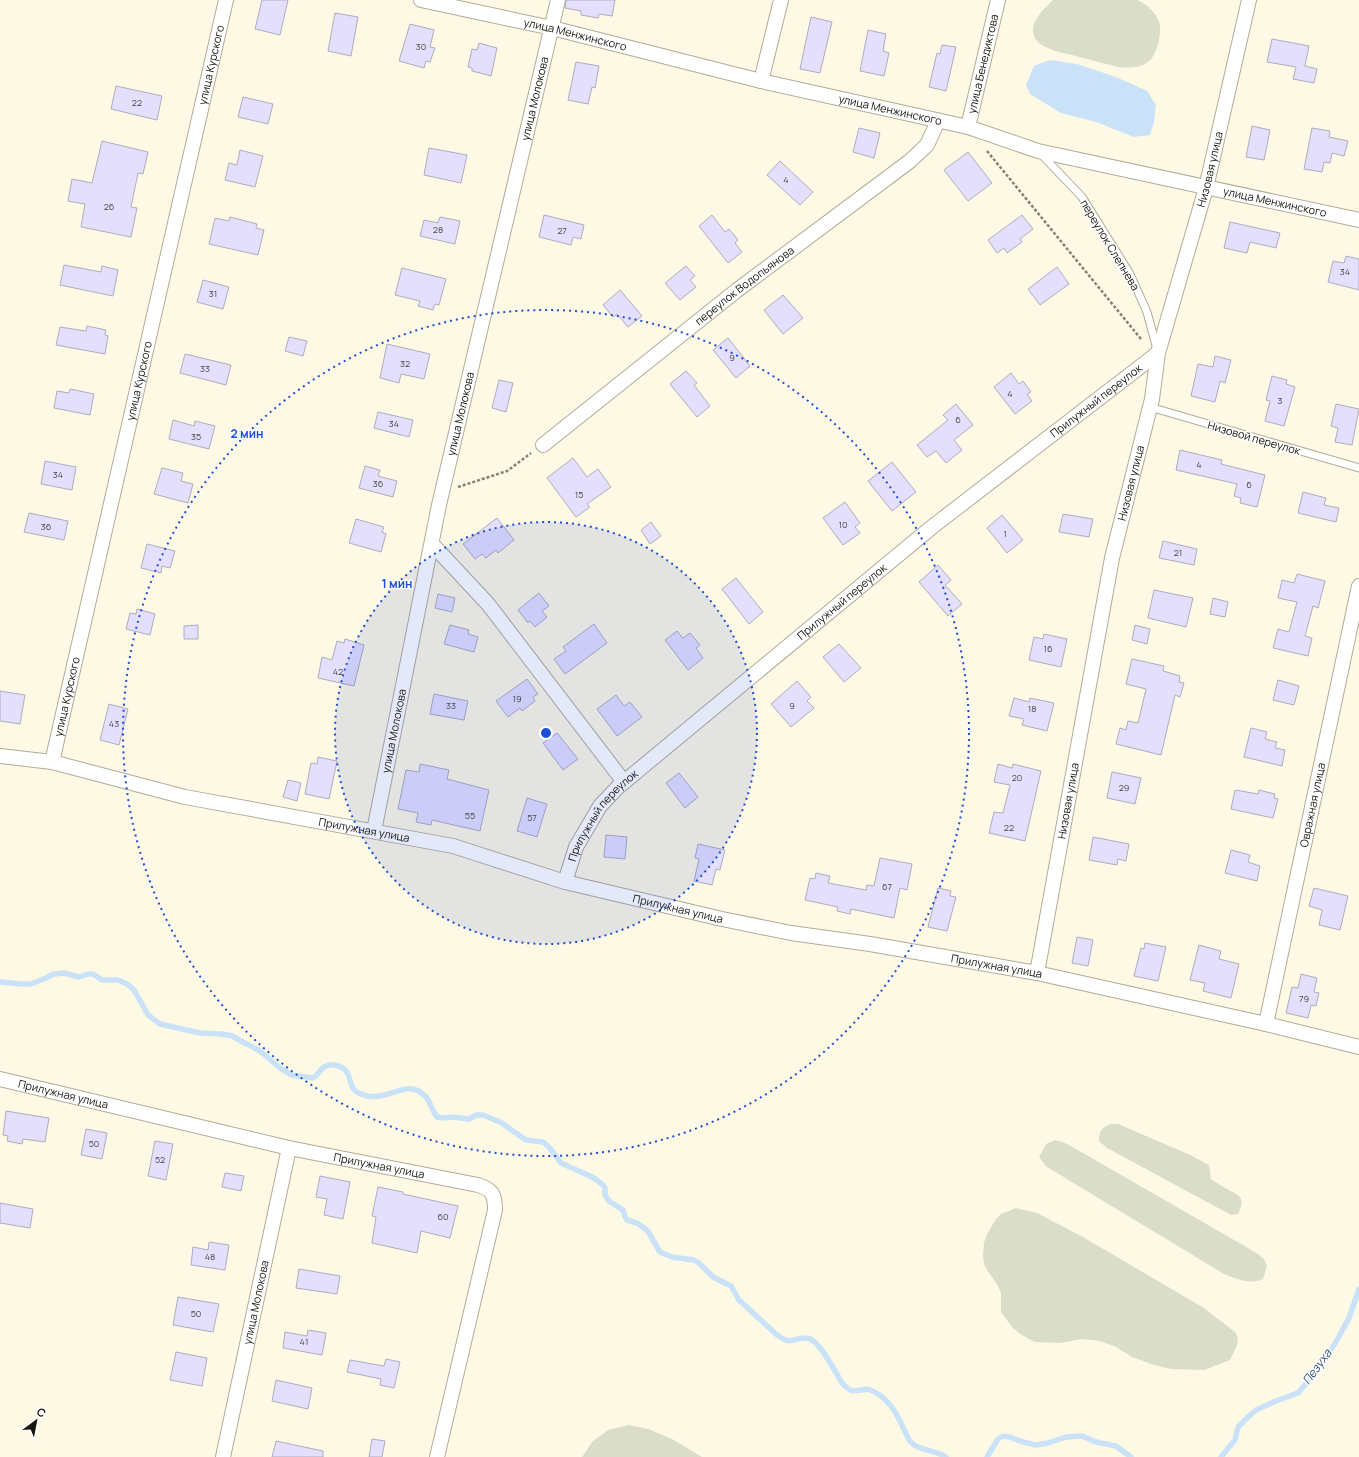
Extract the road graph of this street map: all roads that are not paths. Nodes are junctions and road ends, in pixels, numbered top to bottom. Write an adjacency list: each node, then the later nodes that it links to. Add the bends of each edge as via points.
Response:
1 (226, 0): 21 (street, улица Курского)
2 (421, 0): 7 (street, улица Менжинского)
3 (558, 0): 7 (street, улица Молокова)
4 (781, 0): 8 (street)
5 (998, 0): 10 (street, улица Бенедиктова)
6 (1249, 0): 12 (street, Низовая улица)
7 (552, 28): 8 (street, улица Менжинского); 18 (street, улица Молокова, via 442,491)
8 (761, 81): 9 (street, улица Менжинского)
9 (938, 121): 10 (street, улица Менжинского); 16 (street, переулок Водопьянова, via 927,145 910,161 736,291)
10 (968, 127): 11 (street, улица Менжинского)
11 (1038, 152): 12 (street, улица Менжинского); 14 (lane, переулок Слепнева, via 1082,197 1130,274 1147,312)
12 (1206, 188): 13 (street, улица Менжинского); 14 (street, Низовая улица)
13 (1359, 220)
14 (1156, 354): 15 (street, Низовая улица); 22 (street, Прилужный переулок, via 932,527)
15 (1150, 407): 17 (lane, Низовой переулок); 25 (street, Низовая улица, via 1112,558)
16 (543, 445)
17 (1359, 468)
18 (432, 544): 22 (street, via 488,604); 23 (street, улица Молокова)
19 (1359, 586): 26 (street, Овражная улица)
20 (0, 756): 21 (street, Прилужная улица)
21 (52, 762): 23 (street, Прилужная улица, via 185,797)
22 (624, 782): 24 (street, Прилужный переулок, via 600,806 576,847)
23 (374, 831): 24 (street, Прилужная улица, via 453,846)
24 (565, 882): 25 (street, Прилужная улица, via 791,933)
25 (1037, 973): 26 (street, Прилужная улица)
26 (1266, 1024): 27 (street, Прилужная улица)
27 (1359, 1047)
28 (0, 1079): 29 (street, Прилужная улица)
29 (289, 1148): 30 (street, улица Молокова); 31 (street, Прилужная улица, via 478,1185 489,1189 495,1199 495,1210)
30 (223, 1457)
31 (437, 1457)

